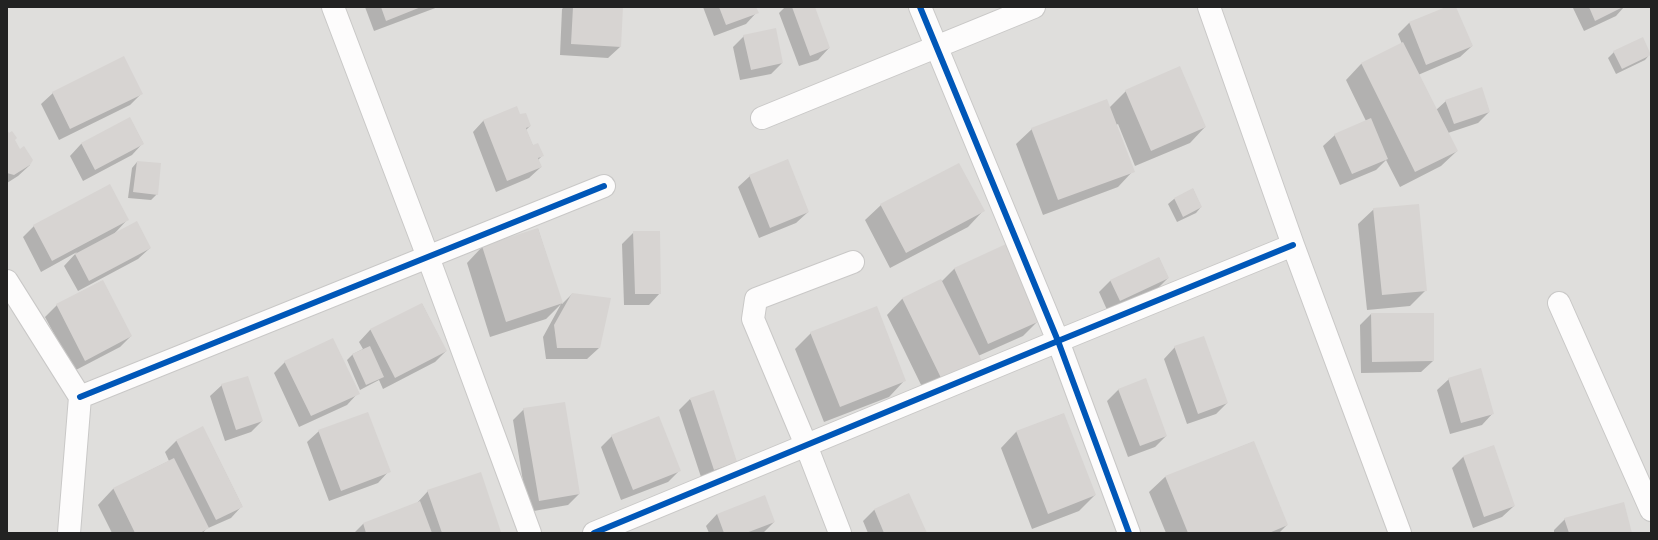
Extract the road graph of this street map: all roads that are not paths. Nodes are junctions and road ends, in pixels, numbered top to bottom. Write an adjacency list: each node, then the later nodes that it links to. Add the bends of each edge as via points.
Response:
1 (333, 7): 9 (street)
2 (920, 7): 5 (street)
3 (1034, 7): 5 (street)
4 (1209, 7): 8 (street)
5 (937, 47): 6 (street); 13 (street)
6 (762, 118)
7 (604, 186): 9 (street)
8 (1293, 245): 13 (street); 22 (street)
9 (428, 257): 14 (street); 18 (street)
10 (854, 262): 15 (street, via 756,299 753,319)
11 (7, 281): 14 (street)
12 (1559, 303): 16 (street)
13 (1058, 341): 15 (street); 21 (street)
14 (80, 397): 17 (street)
15 (806, 445): 19 (street); 20 (street)
16 (1651, 510)
17 (69, 533)
18 (530, 533)
19 (594, 533)
20 (840, 533)
21 (1130, 533)
22 (1400, 533)

